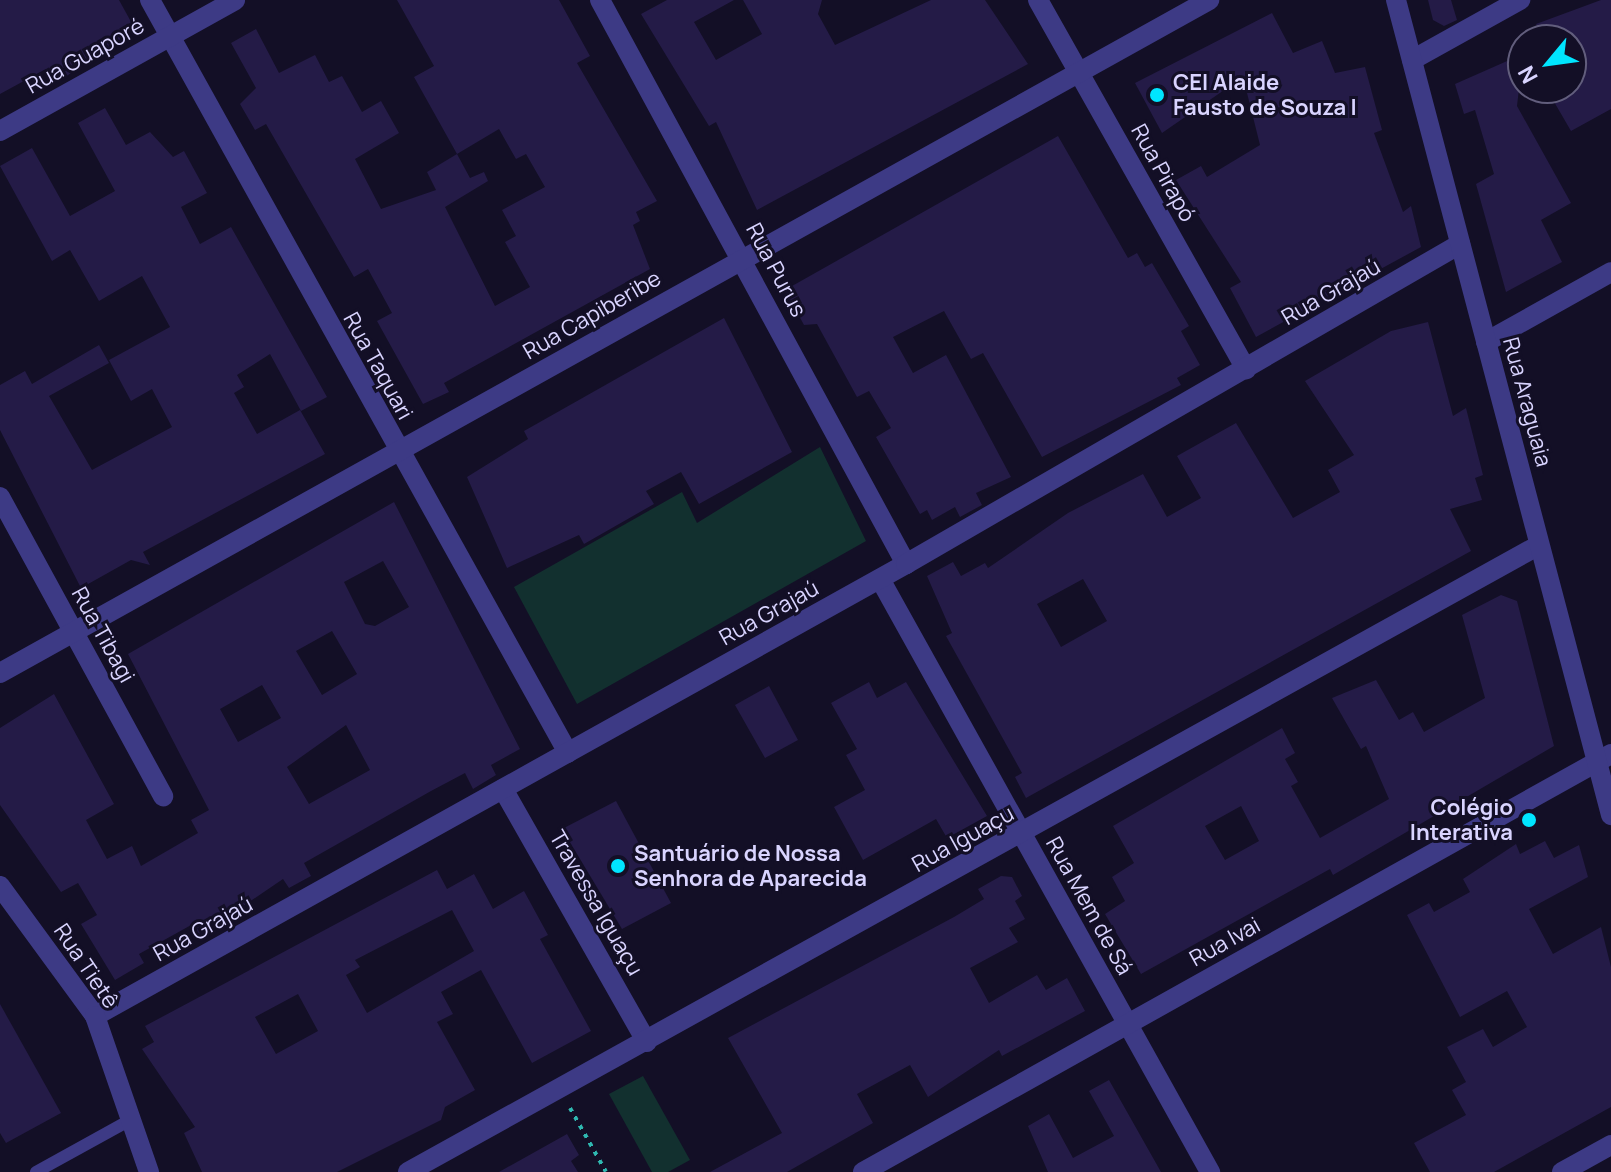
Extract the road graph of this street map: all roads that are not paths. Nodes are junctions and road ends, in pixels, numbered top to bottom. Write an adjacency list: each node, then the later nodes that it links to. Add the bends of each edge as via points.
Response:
1 (150, 0): 8 (street, Rua Taquari)
2 (235, 0): 8 (street, Rua Guaporé)
3 (600, 0): 13 (street, Rua Purus)
4 (1038, 0): 10 (street, Rua Pirapó)
5 (1209, 0): 10 (street, Rua Capiberibe)
6 (1396, 0): 9 (street, Rua Araguaia)
7 (1520, 0): 9 (street)
8 (169, 36): 11 (street, Rua Guaporé); 17 (street, Rua Taquari)
9 (1412, 60): 12 (street, Rua Araguaia)
10 (1079, 73): 13 (street, Rua Capiberibe); 16 (street, Rua Pirapó)
11 (0, 131)
12 (1460, 244): 15 (street, Rua Araguaia); 16 (street, Rua Grajaú)
13 (742, 257): 17 (street, Rua Capiberibe); 20 (street, Rua Purus)
14 (1611, 272): 15 (street)
15 (1486, 342): 19 (street, Rua Araguaia)
16 (1246, 369): 20 (street, Rua Grajaú)
17 (399, 453): 22 (street, Rua Capiberibe); 24 (street, Rua Taquari)
18 (0, 497): 22 (street, Rua Tibagi)
19 (1539, 545): 25 (street, Rua Araguaia); 29 (street, Rua Iguaçu)
20 (906, 564): 21 (street, Rua Grajaú)
21 (880, 579): 24 (street, Rua Grajaú); 29 (street, Rua Mem de Sá)
22 (76, 634): 23 (street, Rua Capiberibe); 27 (street, Rua Tibagi)
23 (0, 673)
24 (568, 753): 26 (street, Rua Grajaú)
25 (1604, 758): 28 (street, Rua Araguaia); 32 (street, Rua Ivai)
26 (503, 789): 31 (street, Rua Grajaú); 33 (street, Travessa Iguaçu)
27 (163, 796)
28 (1611, 815)
29 (1022, 835): 32 (street, Rua Mem de Sá); 33 (street, Rua Iguaçu)
30 (0, 886): 31 (street, Rua Tietê)
31 (95, 1016): 34 (street, Rua Tietê)
32 (1128, 1024): 39 (street, Rua Ivai); 40 (street, Rua Mem de Sá)
33 (647, 1042): 38 (street, Rua Iguaçu)
34 (134, 1118): 36 (lane); 37 (street, Rua Tietê)
35 (1611, 1145): 41 (street)
36 (36, 1172)
37 (149, 1172)
38 (408, 1172)
39 (863, 1172)
40 (1210, 1172)
41 (1562, 1172)

